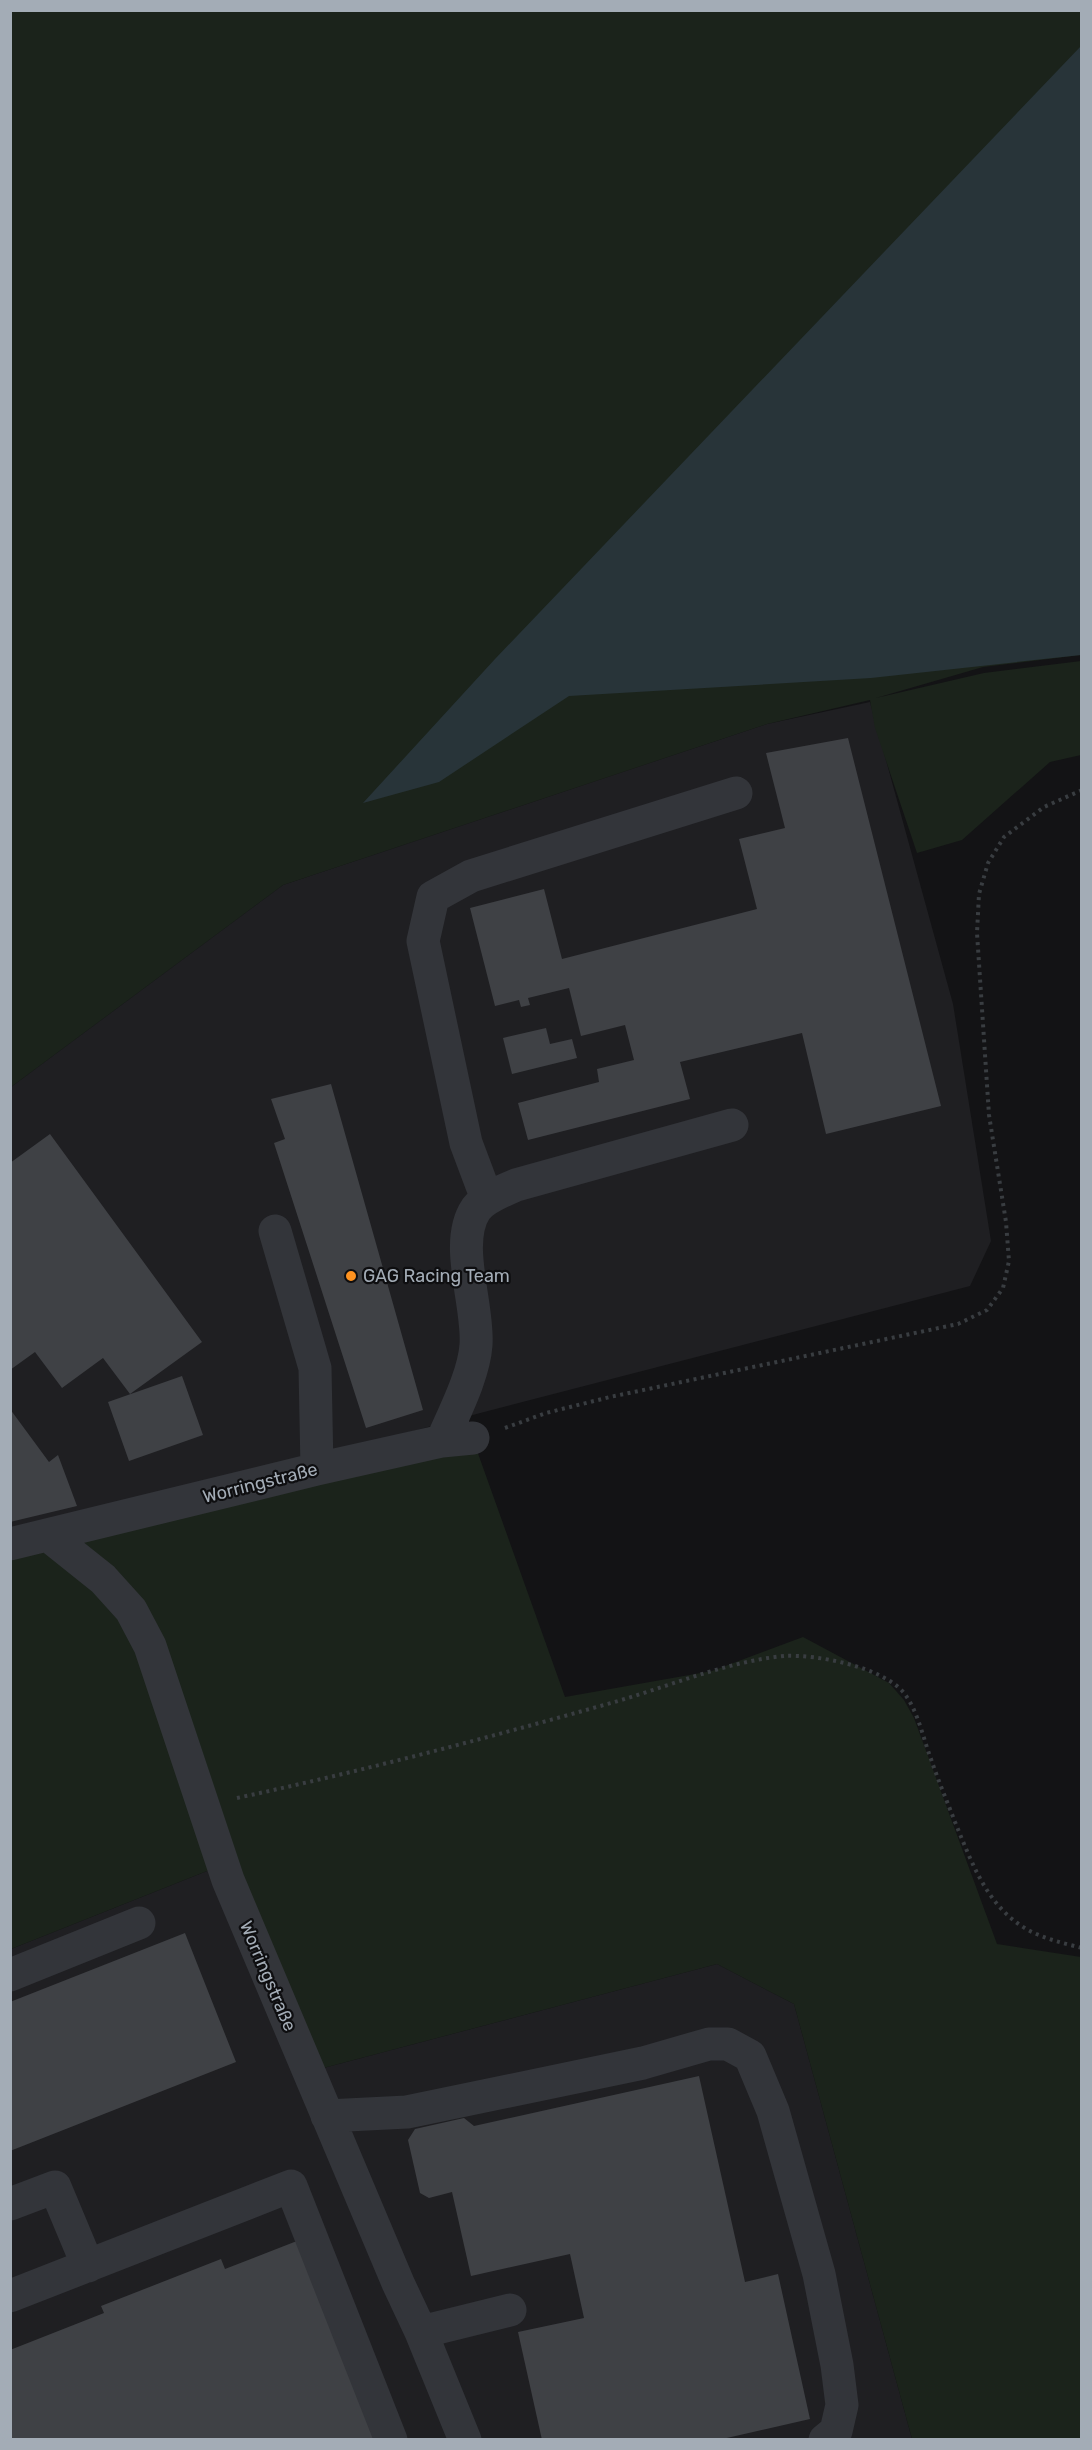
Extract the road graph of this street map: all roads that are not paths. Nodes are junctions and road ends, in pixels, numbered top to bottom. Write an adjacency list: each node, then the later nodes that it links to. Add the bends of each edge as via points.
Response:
1 (736, 793): 3 (street, via 471,876 433,897 423,941 466,1143)
2 (732, 1125): 3 (street, via 516,1185)
3 (487, 1199): 5 (street, Worringstraße, via 477,1208 469,1226 467,1253 476,1346 458,1440)
4 (275, 1231): 5 (street, via 315,1368)
5 (317, 1469): 6 (street, Worringstraße)
6 (48, 1535): 7 (street, Worringstraße); 10 (street, Worringstraße, via 103,1580 131,1610 150,1646 228,1880)
7 (10, 1544)
8 (139, 1923): 9 (street)
9 (10, 1975)
10 (327, 2116): 15 (street, Worringstraße); 18 (street, via 407,2112 643,2063 709,2044 728,2044 750,2056 773,2111 819,2274 837,2364 842,2405 836,2432)
11 (10, 2204): 12 (street, via 55,2187)
12 (88, 2266): 13 (street); 16 (street, via 291,2186)
13 (10, 2296)
14 (510, 2310): 15 (street)
15 (421, 2332): 17 (street, Worringstraße)
16 (391, 2439)
17 (465, 2439)
18 (825, 2439)

